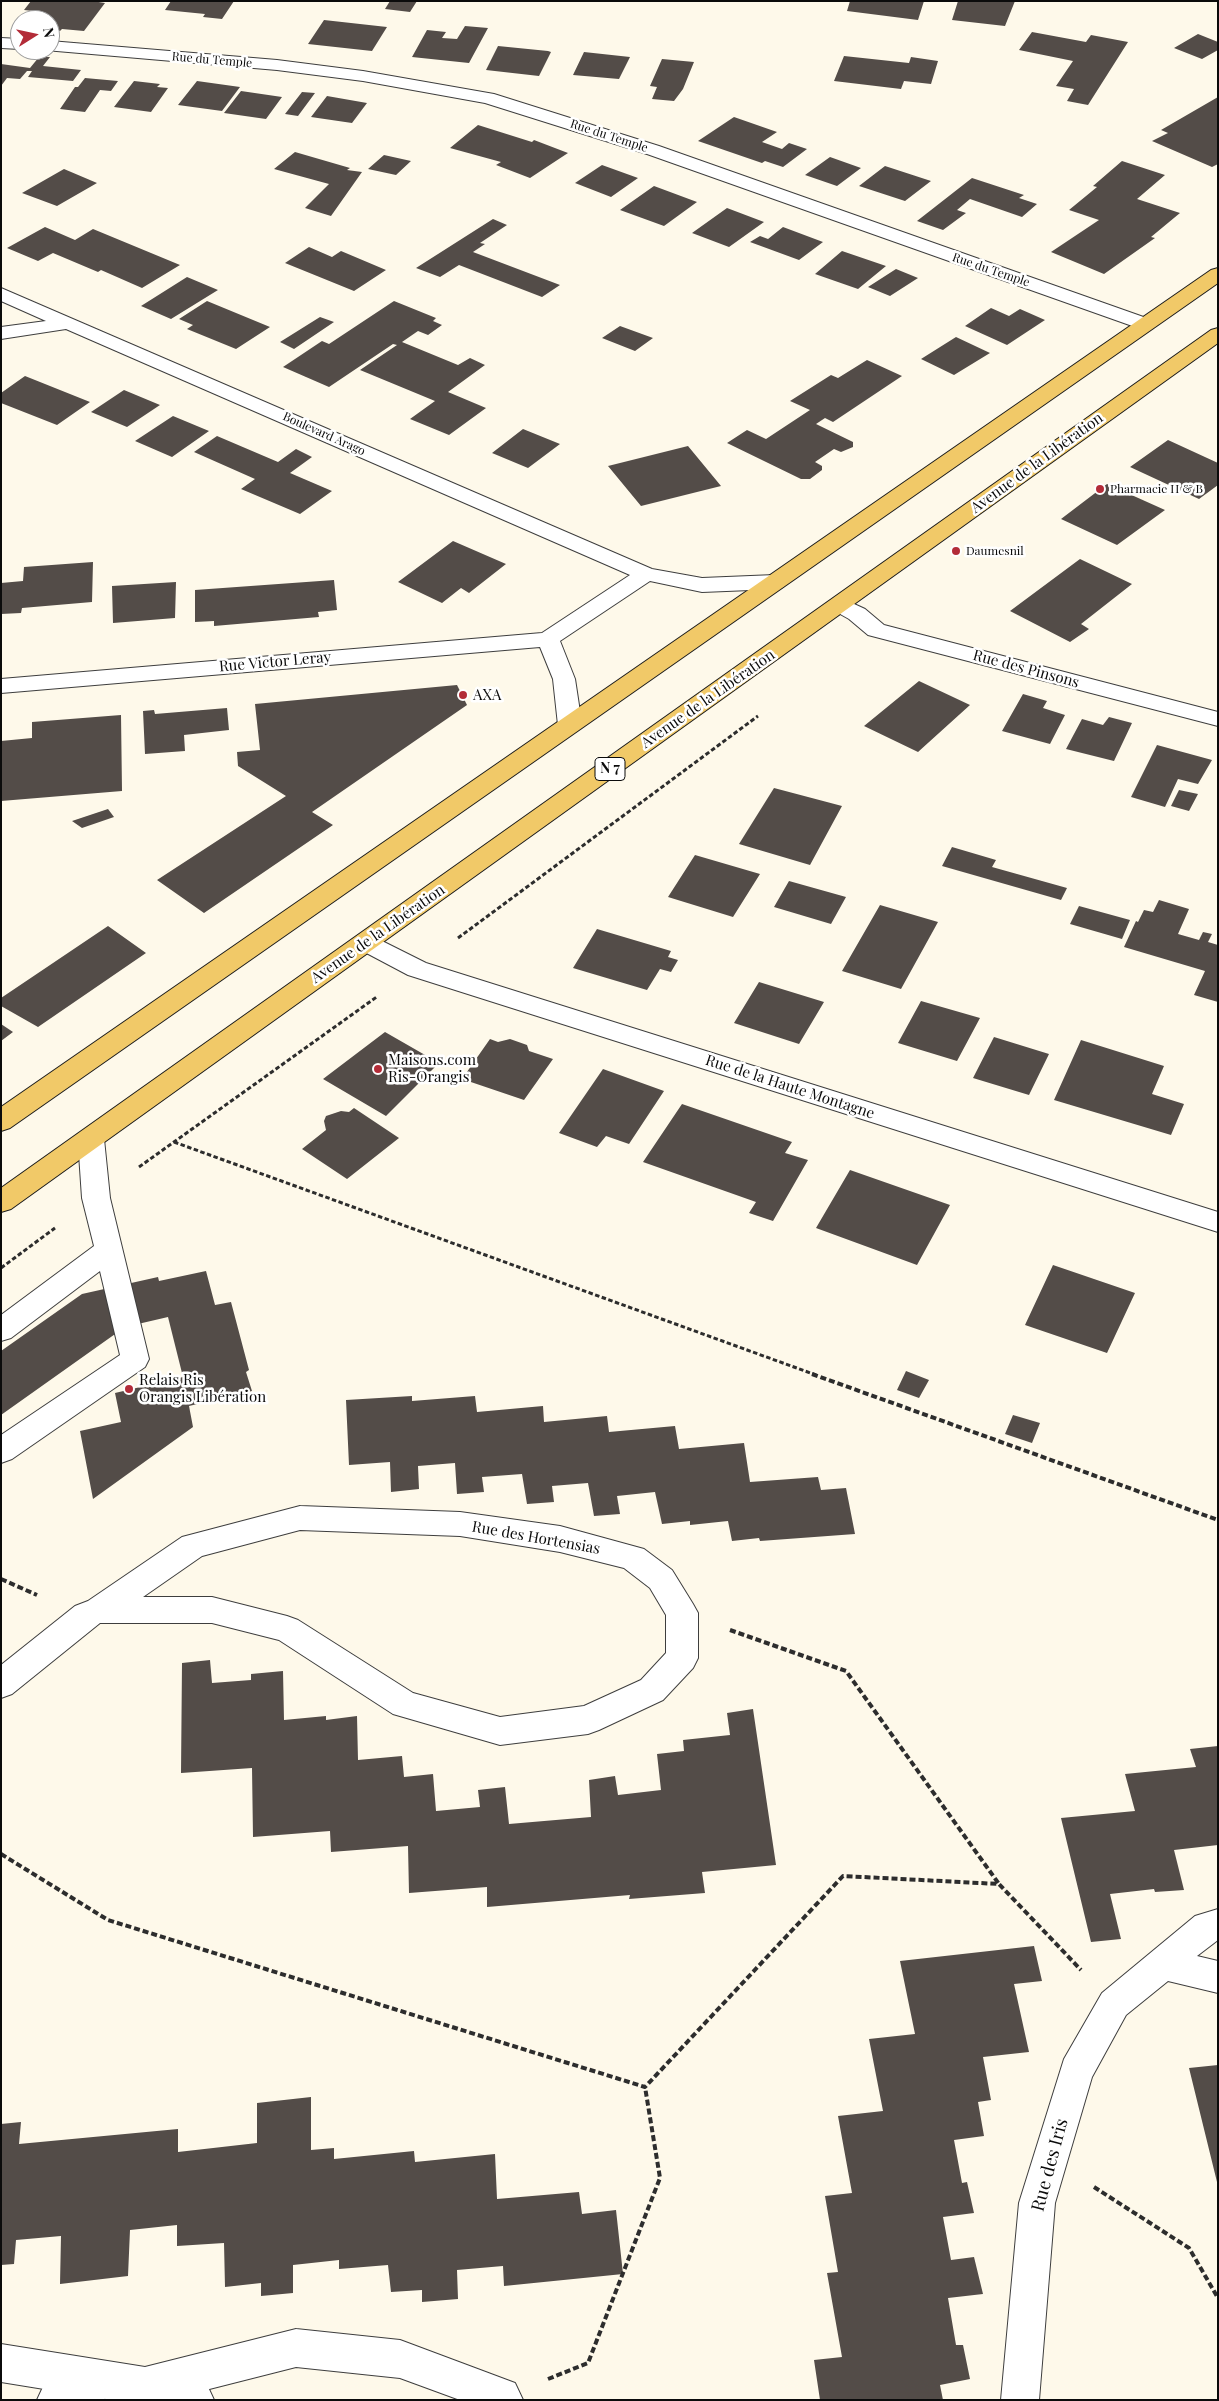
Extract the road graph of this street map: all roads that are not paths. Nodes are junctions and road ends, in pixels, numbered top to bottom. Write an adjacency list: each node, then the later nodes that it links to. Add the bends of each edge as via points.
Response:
1 (60, 47): 5 (street, Rue du Temple, via 363,76 488,98 652,150)
2 (1218, 274): 5 (main road)
3 (1, 294): 4 (street, Boulevard Arago)
4 (70, 323): 6 (street); 8 (street, Boulevard Arago)
5 (1145, 324): 9 (main road)
6 (1, 333)
7 (1218, 334): 10 (main road, Avenue de la Libération / N 7)
8 (646, 574): 9 (street, Boulevard Arago, via 702,585); 11 (street)
9 (775, 582): 14 (main road)
10 (841, 605): 13 (street, Rue des Pinsons, via 876,630); 15 (main road, Avenue de la Libération / N 7)
11 (548, 639): 12 (street, Rue Victor Leray); 14 (street, via 564,679)
12 (1, 686)
13 (1218, 719)
14 (570, 725): 16 (main road)
15 (366, 942): 17 (main road, Avenue de la Libération / N 7); 19 (street, Rue de la Haute Montagne, via 417,968)
16 (1, 1121)
17 (91, 1139): 18 (main road, Avenue de la Libération / N 7); 20 (street, via 96,1198)
18 (1, 1202)
19 (1218, 1222)
20 (109, 1250): 21 (street); 22 (street, via 135,1359)
21 (1, 1330)
22 (1, 1451)
23 (99, 1610): 23 (street, Rue des Hortensias, via 212,1610 287,1630 404,1704 500,1731 588,1720 652,1690 682,1658 682,1613 661,1579 633,1558 560,1539 460,1524 300,1518 193,1546); 24 (street, Rue des Hortensias, via 86,1615)
24 (1, 1684)
25 (1218, 1924): 26 (street, Rue des Iris, via 1207,1927)
26 (1164, 1964): 27 (street); 34 (street, Rue des Iris, via 1114,2004 1076,2071 1037,2203)
27 (1218, 1977)
28 (1, 2363): 29 (street)
29 (103, 2380): 30 (street); 32 (street)
30 (145, 2386): 31 (street, via 296,2348 400,2359); 33 (street)
31 (503, 2398)
32 (56, 2400)
33 (195, 2400)
34 (1020, 2400)

